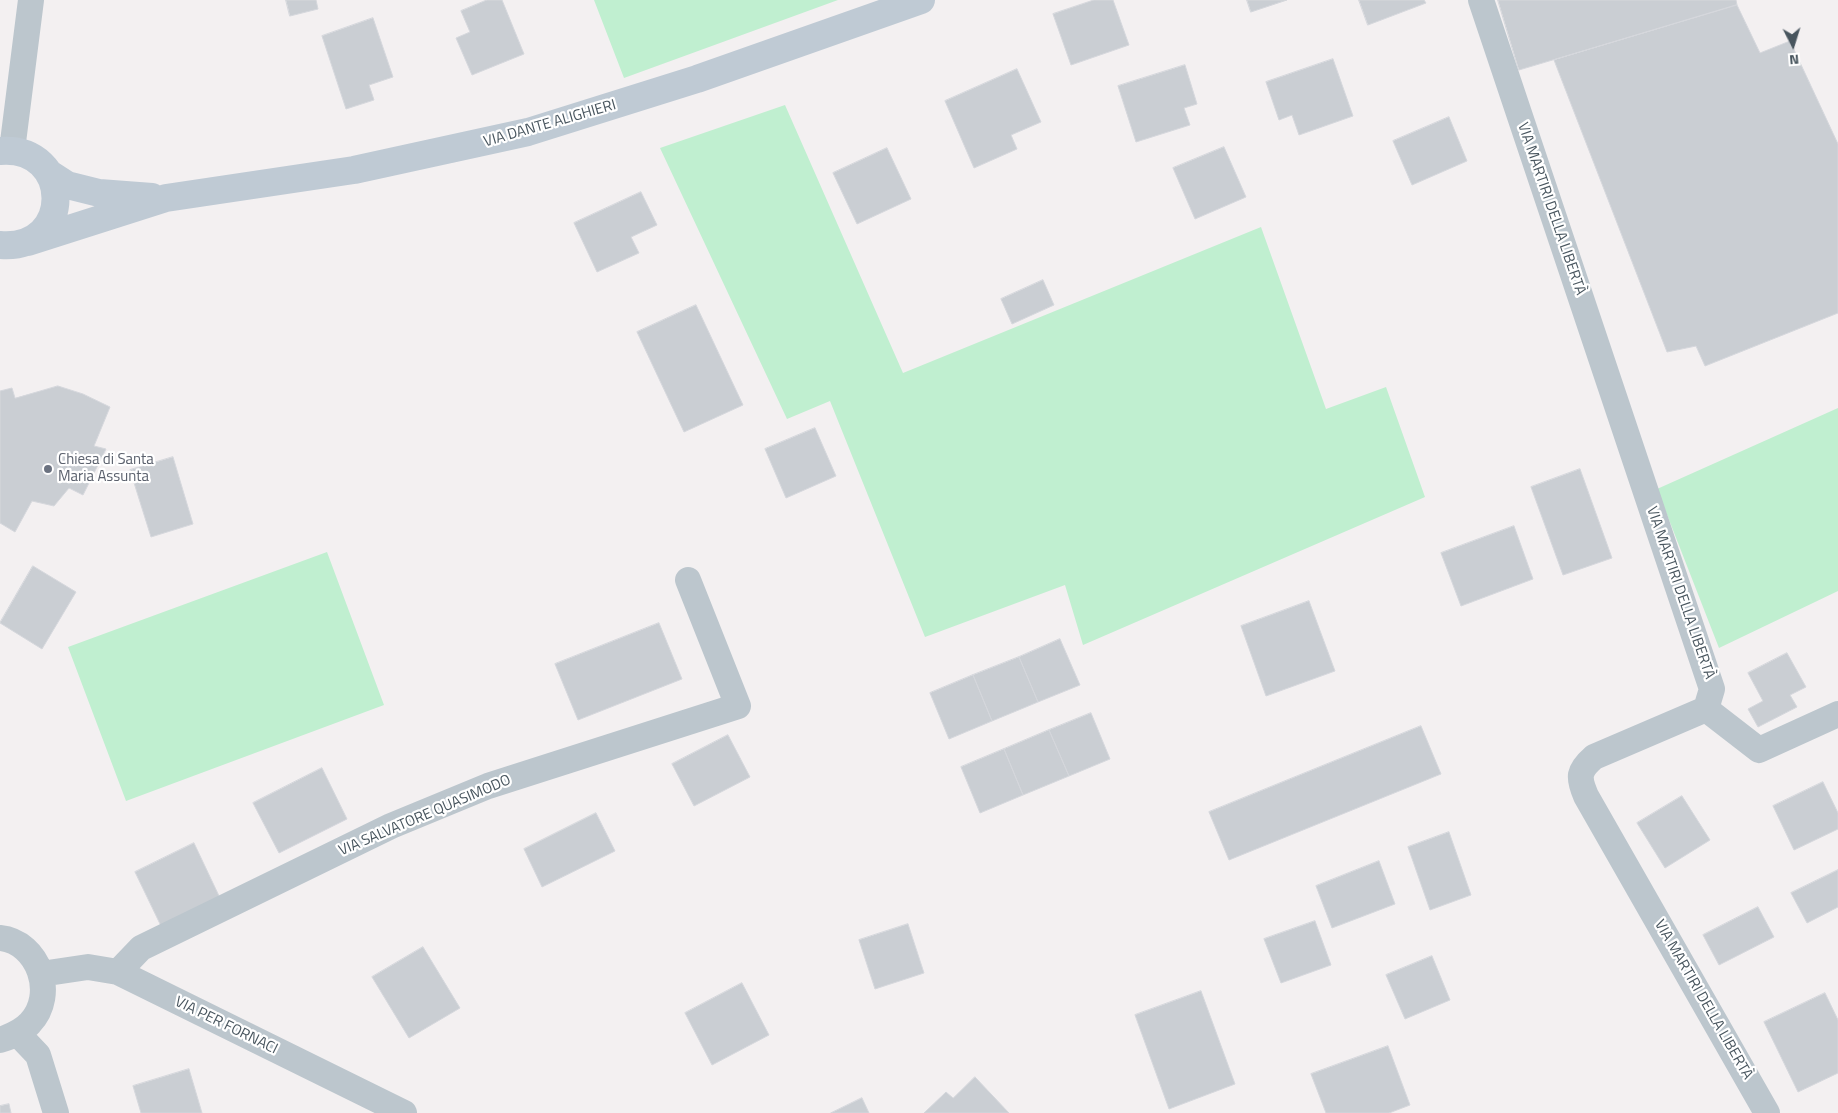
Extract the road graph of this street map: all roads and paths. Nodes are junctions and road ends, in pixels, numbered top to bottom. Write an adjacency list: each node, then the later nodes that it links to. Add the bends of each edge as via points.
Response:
1 (31, 0): 4 (street)
2 (921, 0): 6 (street, VIA DANTE ALIGHIERI, via 697,79 528,132 354,170)
3 (1481, 0): 10 (street, VIA MARTIRI DELLA LIBERTÀ, via 1712,689)
4 (6, 151): 5 (street, VIA DANTE ALIGHIERI, via 24,153)
5 (50, 174): 6 (street, VIA DANTE ALIGHIERI, via 66,185 99,193); 7 (street, via 56,190 56,206 42,233)
6 (166, 198): 7 (street, VIA DANTE ALIGHIERI)
7 (28, 242): 8 (street, VIA DANTE ALIGHIERI)
8 (0, 245)
9 (688, 580): 13 (street, VIA SALVATORE QUASIMODO, via 738,706 488,786 392,826 141,948)
10 (1706, 709): 11 (street, via 1759,750); 18 (street, VIA MARTIRI DELLA LIBERTÀ, via 1594,757 1583,767 1580,782)
11 (1838, 714)
12 (0, 938): 14 (street, via 20,946 33,958)
13 (118, 972): 14 (street, VIA PER FORNACI, via 88,967); 17 (street, VIA PER FORNACI)
14 (41, 974): 15 (street, via 40,1006 31,1022)
15 (9, 1037): 16 (street, via 38,1055)
16 (56, 1113)
17 (404, 1113)
18 (1767, 1113)

